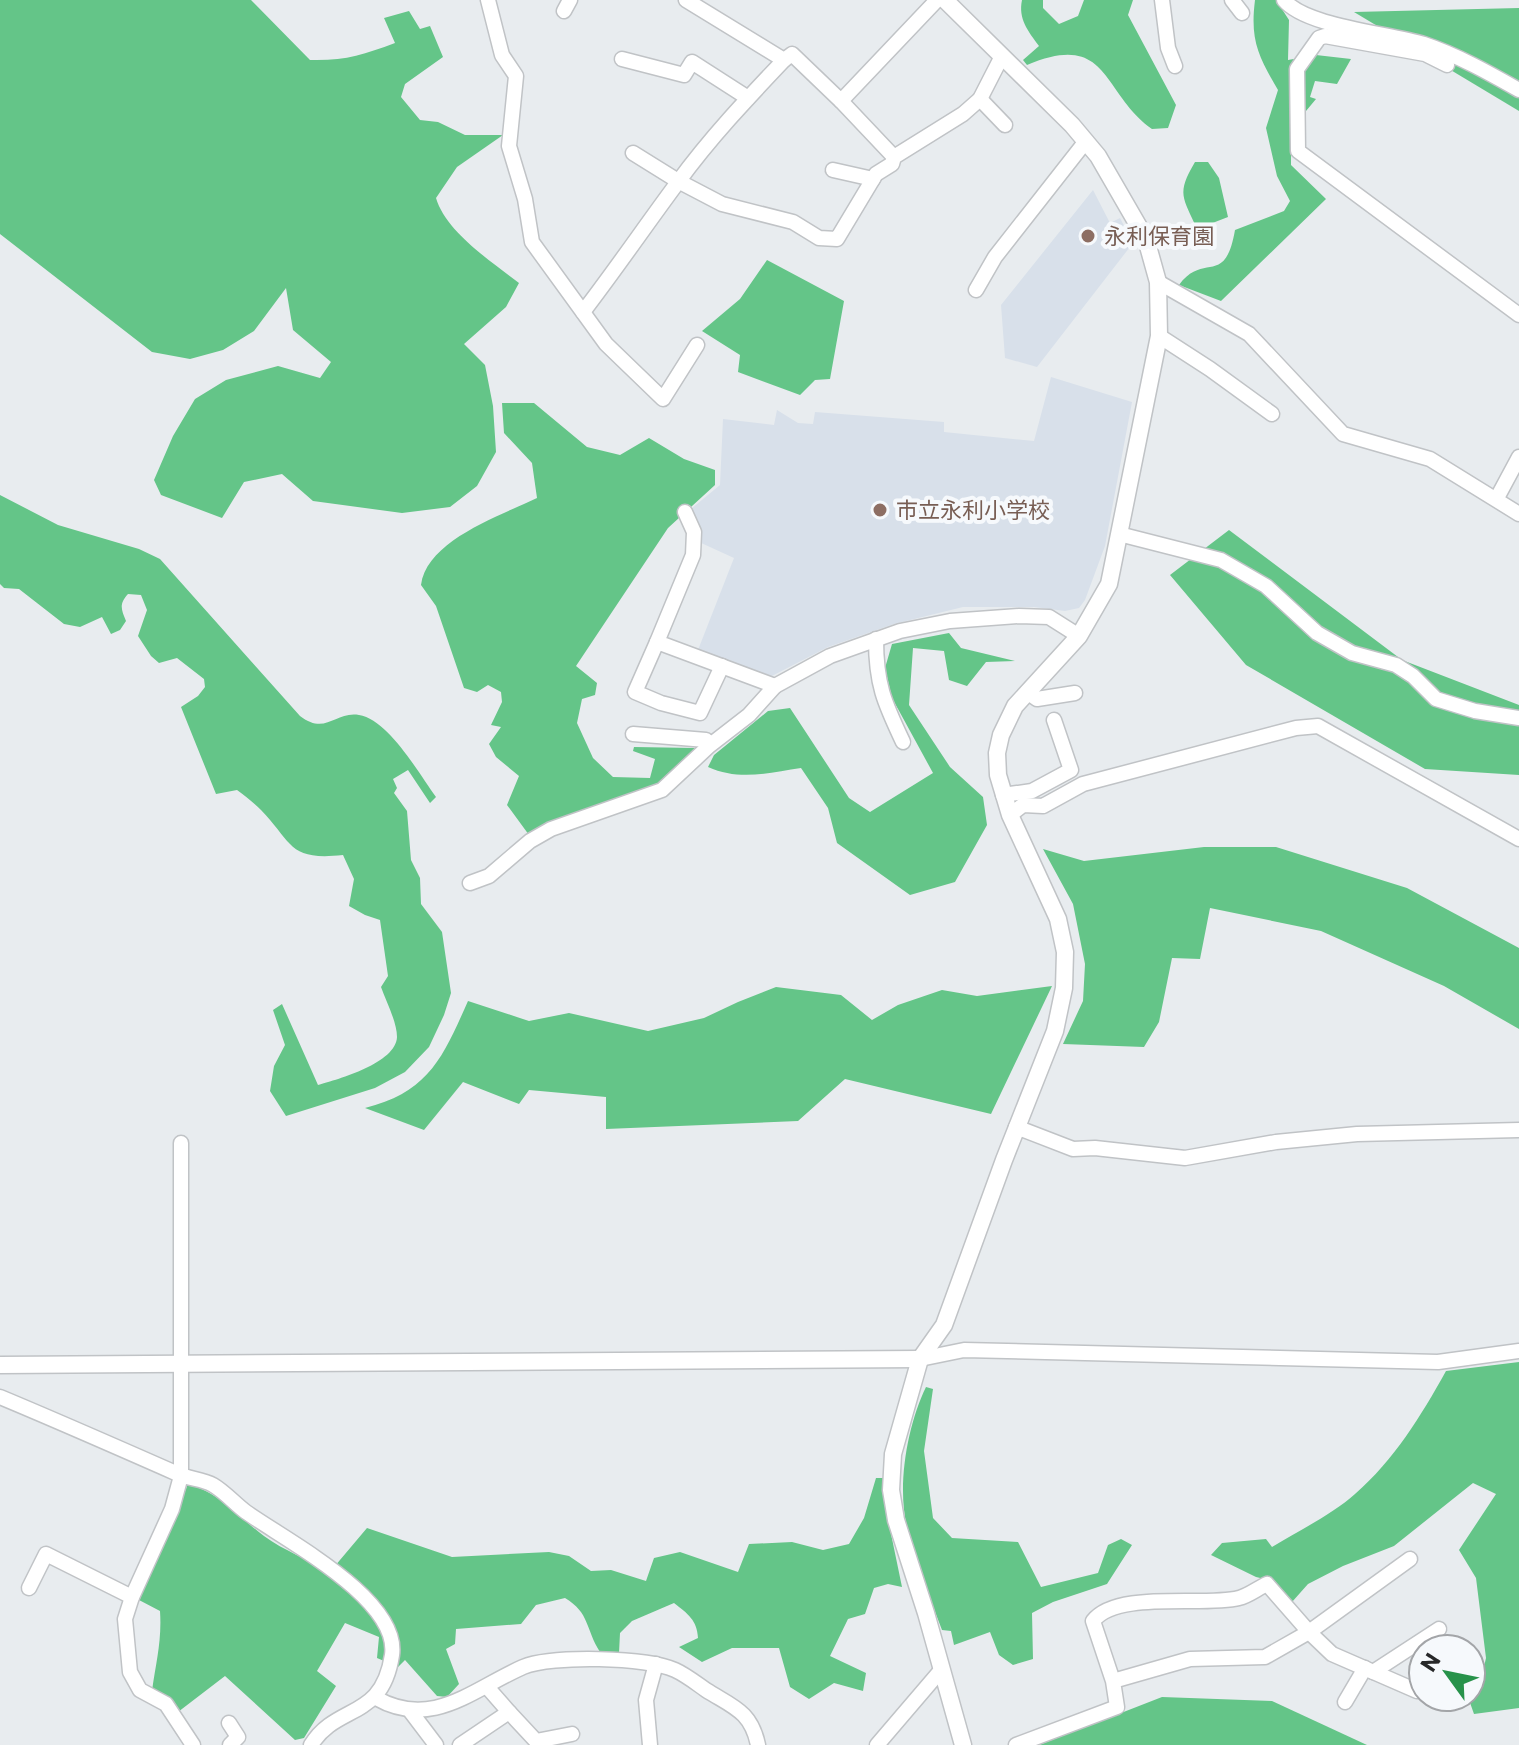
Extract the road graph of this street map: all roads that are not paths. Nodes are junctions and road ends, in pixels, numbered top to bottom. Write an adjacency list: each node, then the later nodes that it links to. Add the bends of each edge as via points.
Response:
1 (488, 0): 27 (street, via 502,55 516,76 509,146 532,242)
2 (686, 0): 11 (street)
3 (937, 0): 17 (street)
4 (945, 0): 9 (street)
5 (1162, 0): 13 (street)
6 (1232, 0): 8 (street)
7 (1284, 0): 14 (street, via 1322,20 1456,56)
8 (1242, 13)
9 (1001, 58): 16 (street); 19 (street)
10 (622, 59): 15 (street, via 684,75 692,62)
11 (784, 60): 15 (street); 17 (street, via 792,54)
12 (1447, 65): 28 (street, via 1425,54 1319,38 1297,69 1298,151)
13 (1175, 66)
14 (1519, 90)
15 (748, 98): 24 (street)
16 (980, 99): 18 (street); 21 (street)
17 (841, 101): 21 (street)
18 (1005, 125)
19 (1086, 141): 25 (street, via 1146,239); 26 (street, via 995,257)
20 (633, 153): 24 (street)
21 (894, 157): 23 (street)
22 (833, 170): 23 (street)
23 (873, 179): 24 (street, via 837,239 819,238 793,222 722,204)
24 (678, 181): 27 (street)
25 (1158, 282): 29 (street); 33 (street, via 1249,334 1343,434 1430,459)
26 (976, 290)
27 (583, 312): 30 (street, via 606,344 663,399)
28 (1519, 315)
29 (1159, 336): 31 (street); 36 (street)
30 (697, 345)
31 (1272, 414)
32 (1519, 457): 33 (street)
33 (1497, 498): 35 (street)
34 (685, 512): 39 (street, via 694,532 693,555)
35 (1519, 514)
36 (1119, 534): 37 (street, via 1109,584); 45 (street, via 1221,560 1266,586 1317,633 1352,653 1396,665 1436,699)
37 (1079, 636): 38 (street, via 1049,617 1019,616 950,621); 42 (street)
38 (876, 639): 41 (street); 48 (street, via 876,672)
39 (657, 642): 40 (street); 44 (street, via 635,692)
40 (722, 666): 41 (street); 44 (street)
41 (775, 686): 49 (street, via 749,715)
42 (1027, 692): 43 (street, via 1037,699); 50 (street, via 1001,735 997,753)
43 (1075, 693)
44 (700, 713): 49 (street, via 699,728)
45 (1519, 718)
46 (1054, 720): 50 (street, via 1071,770 1032,791)
47 (633, 734): 49 (street)
48 (903, 742)
49 (707, 743): 53 (street, via 662,790 551,829 489,876)
50 (1003, 795): 51 (street)
51 (1010, 815): 52 (street, via 1023,805 1043,806 1083,784 1318,726); 54 (street, via 1058,919 1065,952 1055,1031)
52 (1519, 839)
53 (470, 883)
54 (1016, 1127): 55 (street, via 1073,1149 1185,1158 1357,1134); 58 (street, via 944,1325)
55 (1519, 1130)
56 (181, 1143): 59 (street)
57 (1519, 1351): 58 (street, via 1438,1362 964,1350)
58 (920, 1359): 59 (street); 69 (street, via 893,1454 891,1490)
59 (183, 1364): 60 (street); 62 (street)
60 (0, 1365)
61 (0, 1397): 62 (street)
62 (181, 1476): 65 (street, via 172,1509); 74 (street, via 212,1484 323,1561 381,1614 392,1652)
63 (1410, 1559): 67 (street)
64 (29, 1588): 65 (street, via 46,1554)
65 (132, 1597): 81 (street, via 125,1619 130,1672 140,1690 166,1704)
66 (1439, 1629): 70 (street)
67 (1309, 1632): 70 (street, via 1332,1654); 71 (street, via 1265,1657 1190,1659); 71 (street, via 1267,1584 1240,1598 1143,1602 1099,1613 1093,1621)
68 (656, 1664): 73 (street, via 594,1659 526,1666); 86 (street, via 646,1700); 87 (street, via 675,1670 742,1712 755,1727)
69 (942, 1669): 88 (street); 89 (street)
70 (1369, 1670): 72 (street); 75 (street)
71 (1113, 1681): 90 (street, via 1117,1707)
72 (1407, 1687)
73 (488, 1688): 76 (street); 77 (street)
74 (376, 1698): 76 (street); 83 (street, via 318,1733)
75 (1345, 1702)
76 (411, 1712): 84 (street)
77 (509, 1712): 80 (street); 85 (street)
78 (229, 1723): 82 (street, via 238,1737)
79 (572, 1734): 80 (street)
80 (538, 1743)
81 (193, 1745)
82 (230, 1745)
83 (311, 1745)
84 (436, 1745)
85 (460, 1745)
86 (650, 1745)
87 (758, 1745)
88 (877, 1745)
89 (963, 1745)
90 (1016, 1745)

